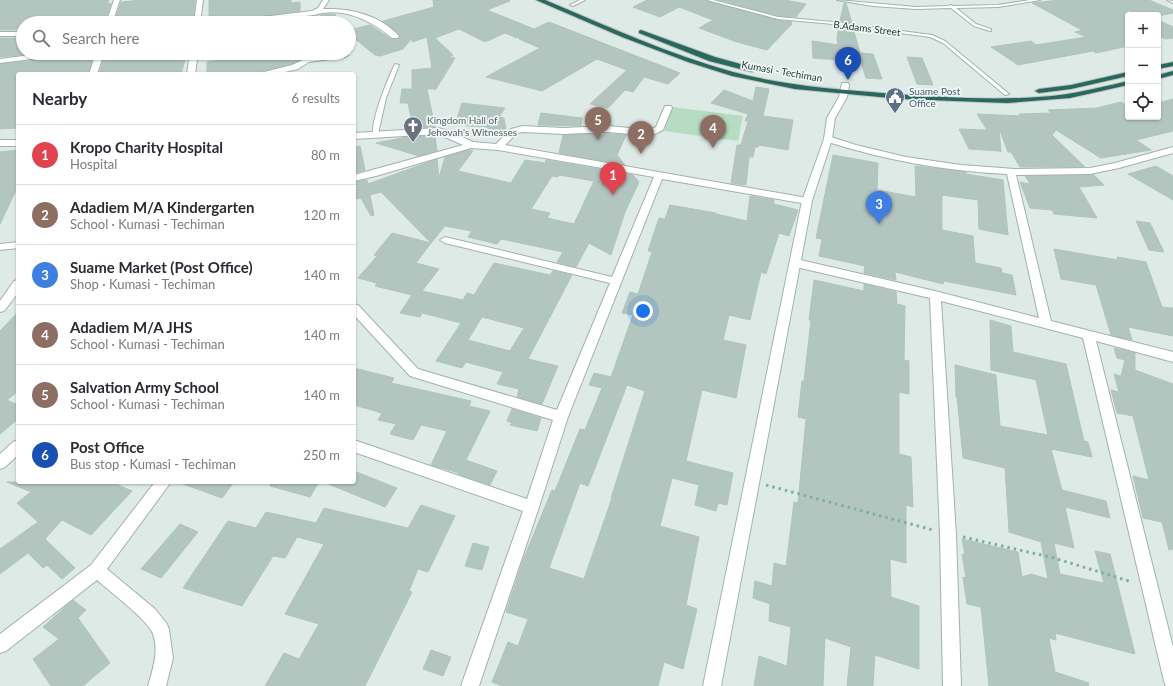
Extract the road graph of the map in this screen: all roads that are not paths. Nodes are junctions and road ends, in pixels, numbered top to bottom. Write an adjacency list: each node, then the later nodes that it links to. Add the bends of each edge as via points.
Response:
1 (117, 0): 18 (street)
2 (200, 0): 19 (street)
3 (326, 0): 17 (street)
4 (539, 0): 41 (highway, Kumasi - Techiman, via 711,68 780,84)
5 (560, 0): 13 (highway)
6 (583, 0): 13 (lane)
7 (709, 0): 42 (lane, B.Adams Street, via 778,18 931,36 944,42)
8 (839, 0): 14 (lane, via 906,8)
9 (949, 0): 15 (lane)
10 (1038, 0): 15 (lane, via 998,6)
11 (1169, 0): 12 (lane)
12 (1173, 2)
13 (572, 5): 16 (highway)
14 (951, 6): 15 (lane); 22 (lane, via 975,25)
15 (956, 6)
16 (586, 10)
17 (319, 11): 20 (street); 25 (street, via 350,11 380,23)
18 (111, 16)
19 (198, 16)
20 (288, 16)
21 (632, 29): 41 (highway, via 712,59 744,68)
22 (990, 30)
23 (0, 34): 24 (street)
24 (16, 34)
25 (395, 36)
26 (16, 59): 30 (street)
27 (98, 60): 34 (street)
28 (193, 60): 35 (street)
29 (307, 60): 36 (street, via 295,67)
30 (0, 61)
31 (1173, 64): 33 (highway)
32 (397, 65): 44 (lane, via 378,115)
33 (1161, 66)
34 (95, 72)
35 (191, 72)
36 (275, 72)
37 (1173, 73): 39 (highway)
38 (1125, 75): 42 (highway, via 1071,87)
39 (1161, 76)
40 (1125, 84): 41 (highway, Kumasi - Techiman, via 1075,95 1008,101 952,100)
41 (845, 88): 42 (highway); 46 (street, via 830,118)
42 (1007, 94)
43 (668, 108): 50 (street, via 660,128 651,132 609,129 563,132 523,129 514,131)
44 (376, 134): 45 (street); 49 (street, via 442,132)
45 (356, 136)
46 (828, 139): 52 (street, via 860,150 952,167); 55 (street)
47 (0, 143): 48 (street)
48 (16, 143)
49 (471, 145): 50 (street); 54 (street)
50 (498, 147): 53 (street)
51 (1173, 150): 52 (street, via 1096,170)
52 (1011, 172): 65 (street)
53 (658, 175): 55 (street); 60 (street)
54 (356, 178)
55 (807, 201): 59 (street)
56 (445, 240): 60 (street)
57 (16, 244): 58 (street)
58 (0, 247)
59 (796, 263): 62 (street); 79 (street)
60 (615, 281): 68 (street)
61 (16, 287): 63 (street)
62 (935, 295): 65 (street); 80 (street, via 948,534)
63 (0, 308)
64 (356, 310): 68 (street, via 414,373)
65 (1046, 323): 66 (street)
66 (1088, 334): 67 (street); 76 (street)
67 (1173, 357)
68 (561, 416): 73 (street)
69 (356, 447): 73 (street)
70 (16, 448): 71 (street)
71 (0, 463)
72 (162, 484): 74 (street)
73 (532, 507): 78 (street)
74 (97, 570): 75 (street); 77 (street, via 149,615 161,630 164,658)
75 (0, 645)
76 (1173, 681)
77 (157, 686)
78 (470, 686)
79 (712, 686)
80 (952, 686)

